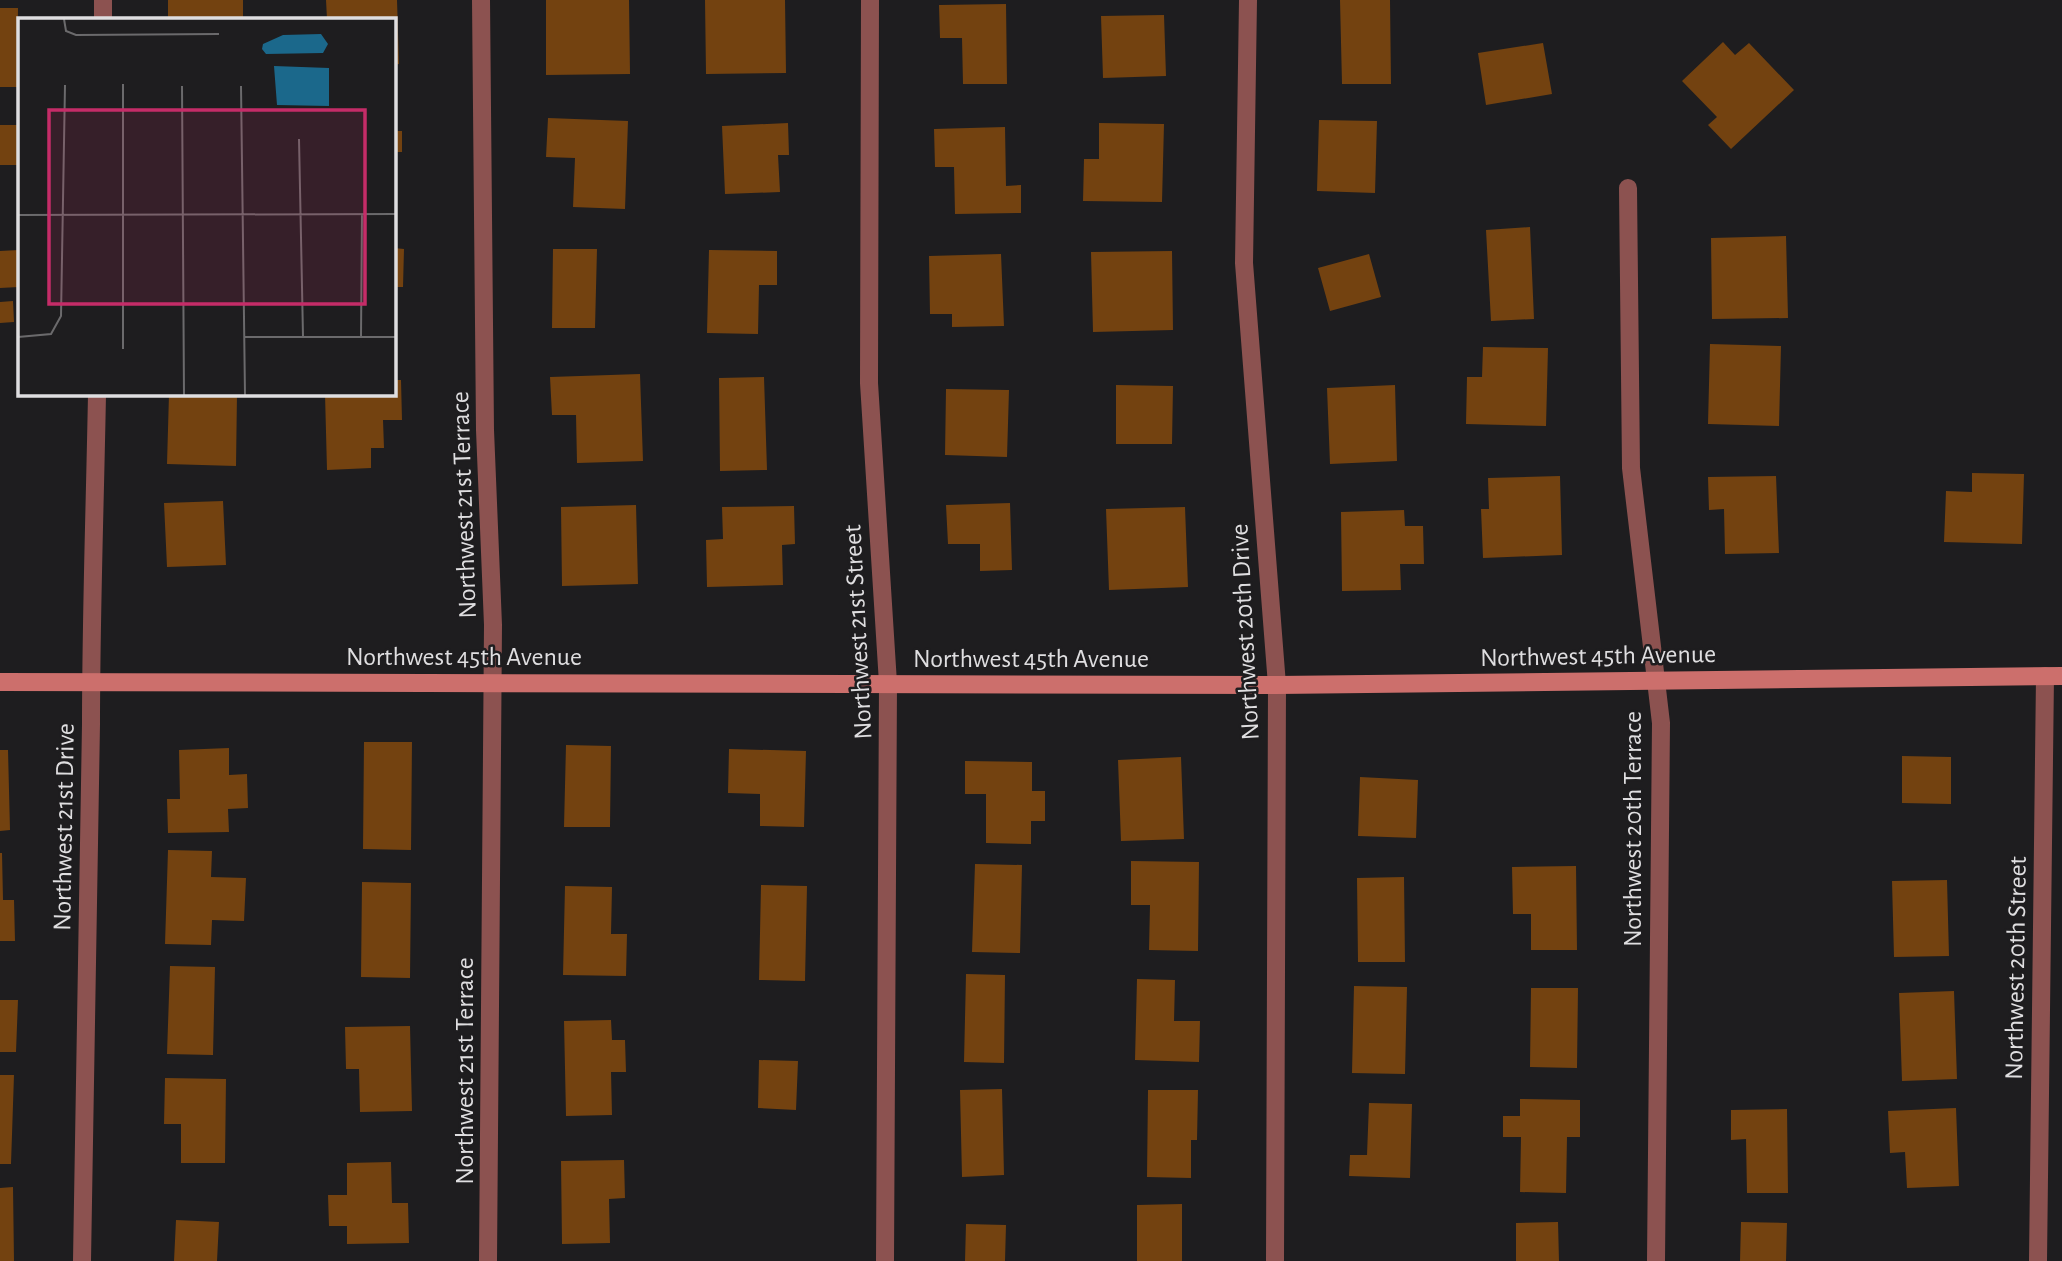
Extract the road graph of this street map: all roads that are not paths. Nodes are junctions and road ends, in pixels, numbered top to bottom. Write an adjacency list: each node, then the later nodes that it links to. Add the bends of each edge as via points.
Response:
1 (103, 0): 5 (street)
2 (481, 0): 11 (street, Northwest 21st Terrace, via 485,430)
3 (870, 0): 13 (street, Northwest 21st Street, via 869,383)
4 (1248, 0): 14 (street, Northwest 20th Drive, via 1244,263)
5 (103, 18)
6 (1628, 188): 9 (street, Northwest 20th Terrace, via 1631,468)
7 (97, 396): 12 (street, Northwest 21st Drive)
8 (2054, 676): 9 (street, Northwest 45th Avenue); 20 (street, Northwest 20th Street)
9 (1655, 680): 14 (street, Northwest 45th Avenue); 19 (street, Northwest 20th Terrace, via 1661,723)
10 (0, 682): 12 (street, Northwest 45th Avenue)
11 (493, 682): 12 (street, Northwest 45th Avenue); 13 (street, Northwest 45th Avenue); 16 (street, Northwest 21st Terrace)
12 (90, 683): 15 (street, Northwest 21st Drive)
13 (888, 683): 14 (street, Northwest 45th Avenue); 17 (street, Northwest 21st Street)
14 (1277, 685): 18 (street, Northwest 20th Drive)
15 (82, 1261)
16 (488, 1261)
17 (885, 1261)
18 (1275, 1261)
19 (1657, 1261)
20 (2038, 1261)

